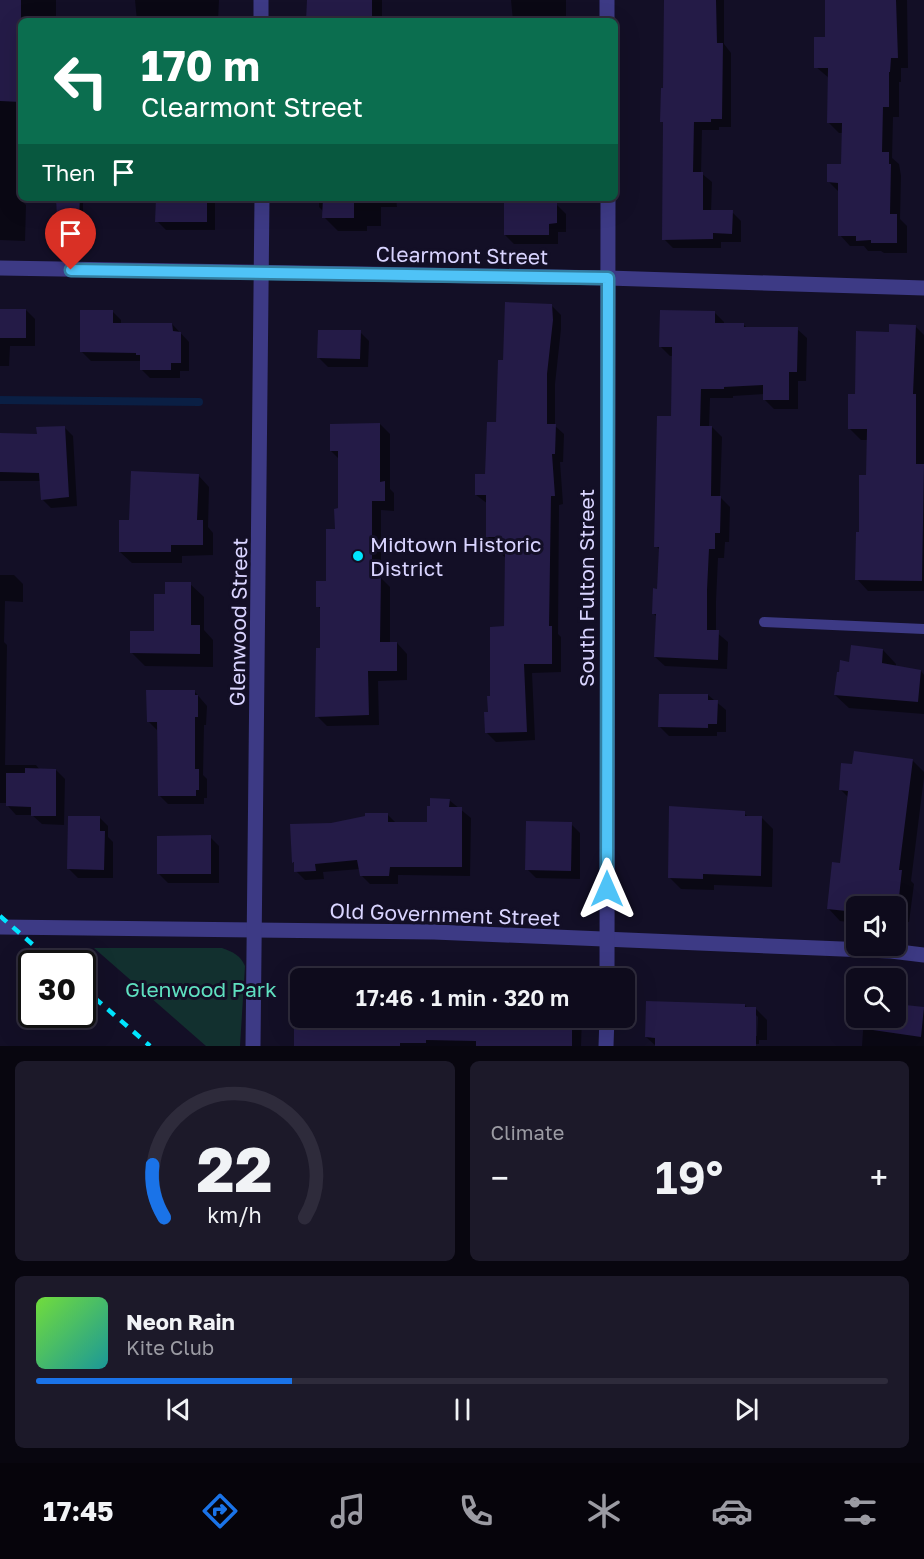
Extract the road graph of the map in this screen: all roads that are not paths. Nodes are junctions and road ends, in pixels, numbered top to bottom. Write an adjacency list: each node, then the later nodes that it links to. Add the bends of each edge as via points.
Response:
1 (261, 0): 3 (street)
2 (607, 0): 4 (street)
3 (261, 18)
4 (607, 18)
5 (262, 201): 8 (street, Glenwood Street)
6 (608, 201): 9 (street, South Fulton Street)
7 (0, 268): 8 (street, Clearmont Street)
8 (262, 273): 9 (street, Clearmont Street); 14 (street, Glenwood Street)
9 (608, 278): 10 (street, Clearmont Street); 15 (street, South Fulton Street)
10 (924, 288)
11 (764, 622): 12 (lane)
12 (924, 629)
13 (0, 927): 14 (street, Old Government Street)
14 (255, 931): 15 (street, Old Government Street, via 434,932); 19 (street, Glenwood Street)
15 (607, 940): 16 (street, Old Government Street, via 891,951); 17 (street, South Fulton Street)
16 (924, 956)
17 (607, 968)
18 (607, 1028): 20 (street)
19 (253, 1046)
20 (606, 1046)

